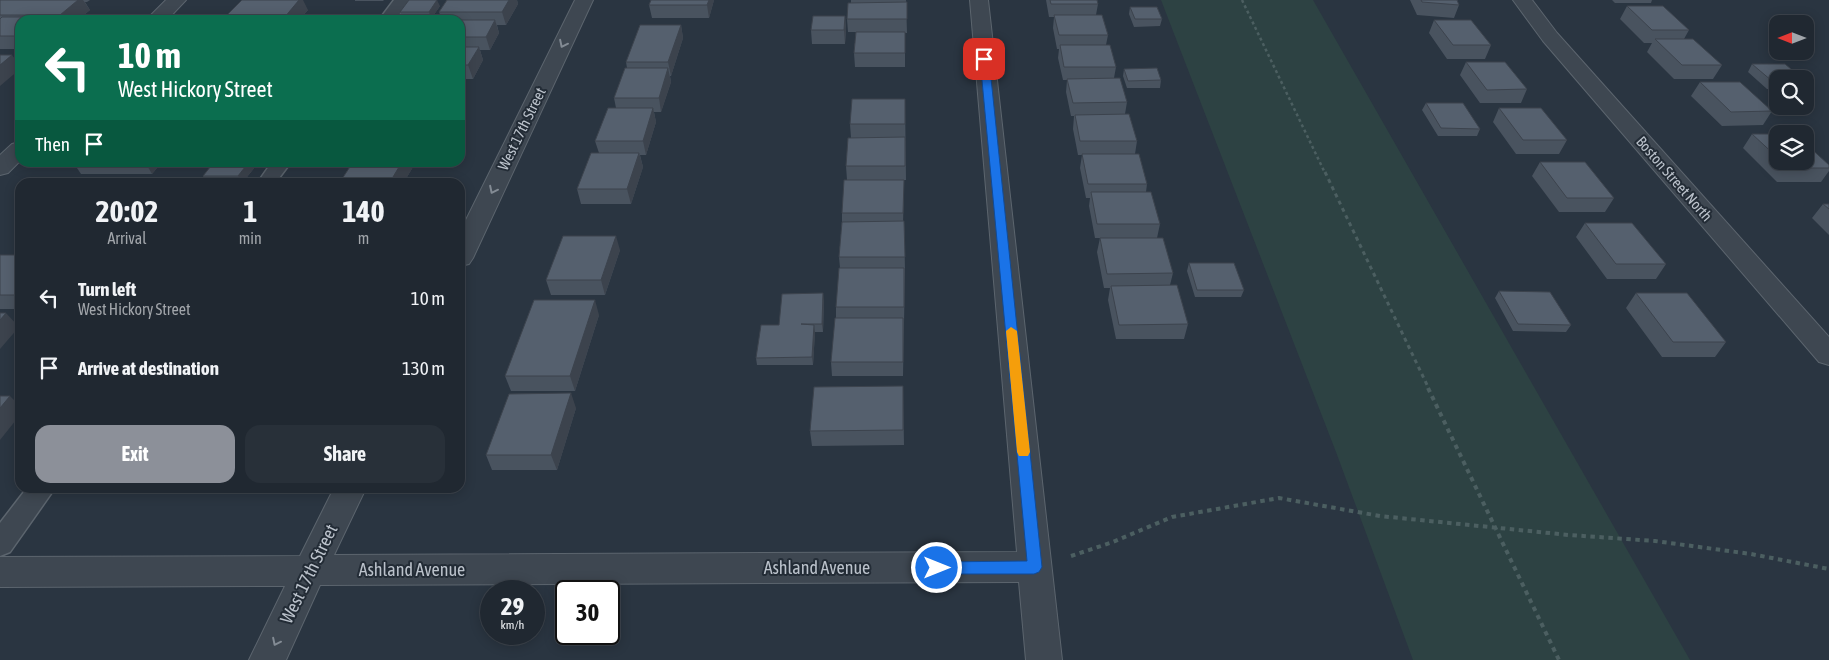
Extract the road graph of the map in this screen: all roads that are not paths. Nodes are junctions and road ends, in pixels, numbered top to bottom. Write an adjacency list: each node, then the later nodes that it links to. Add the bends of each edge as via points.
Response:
1 (177, 0): 6 (street)
2 (402, 0): 7 (lane)
3 (584, 0): 12 (street, West 17th Street, one-way to 12)
4 (979, 0): 17 (street)
5 (1522, 0): 13 (street, Boston Street North, via 1550,37)
6 (161, 15)
7 (391, 15)
8 (15, 154): 10 (street)
9 (278, 167): 11 (lane)
10 (0, 168)
11 (270, 178)
12 (465, 248)
13 (1829, 355)
14 (38, 493): 16 (lane)
15 (348, 493): 18 (street, West 17th Street)
16 (0, 544)
17 (1034, 567): 18 (street, Ashland Avenue); 21 (street)
18 (310, 570): 19 (street, Ashland Avenue); 20 (street, West 17th Street, one-way to 20)
19 (0, 572)
20 (267, 660)
21 (1044, 660)

